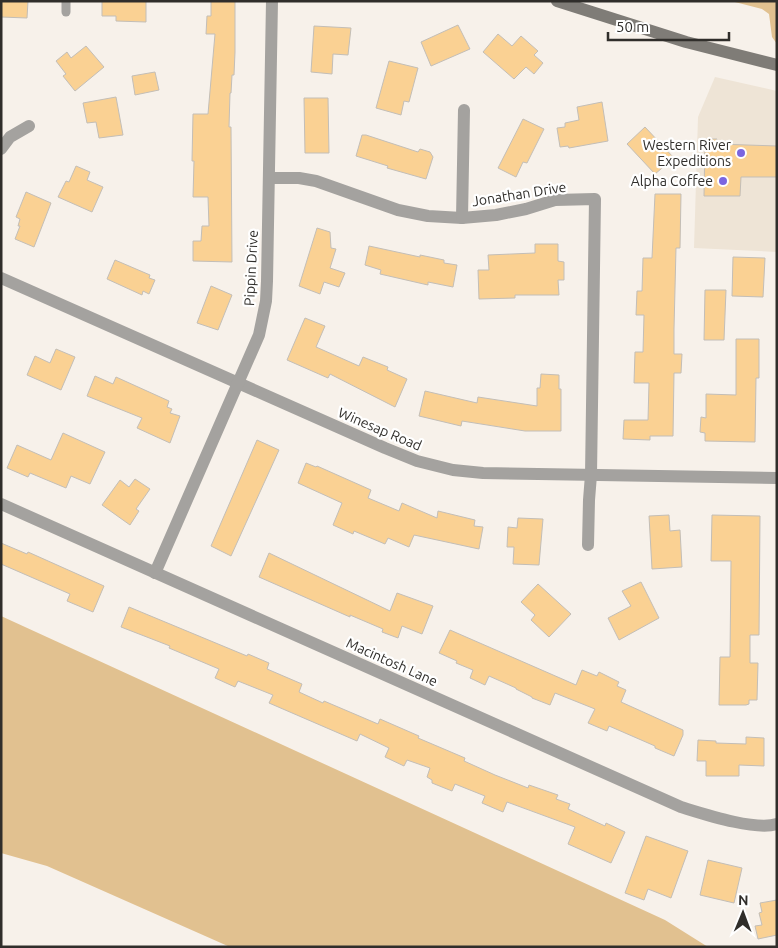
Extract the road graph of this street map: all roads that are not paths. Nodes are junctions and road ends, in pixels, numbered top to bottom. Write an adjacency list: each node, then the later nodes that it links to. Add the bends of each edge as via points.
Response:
1 (66, 1): 4 (lane)
2 (272, 1): 9 (street, Pippin Drive)
3 (557, 1): 5 (main road, via 686,42)
4 (66, 12)
5 (777, 65)
6 (464, 110): 10 (street)
7 (29, 126): 8 (street, via 10,137)
8 (1, 149)
9 (269, 178): 10 (street, Jonathan Drive, via 316,181 398,210); 12 (street, Pippin Drive, via 263,319)
10 (462, 218): 13 (street, Jonathan Drive, via 496,215 555,200 595,199)
11 (1, 278): 12 (street, Winesap Road)
12 (237, 383): 13 (street, Winesap Road, via 417,461 483,473); 17 (street, Pippin Drive)
13 (591, 475): 14 (street, Winesap Road); 16 (street)
14 (777, 478)
15 (1, 504): 17 (street, Macintosh Lane)
16 (588, 544)
17 (155, 573): 18 (street, Macintosh Lane, via 681,807 756,826)
18 (777, 824)

